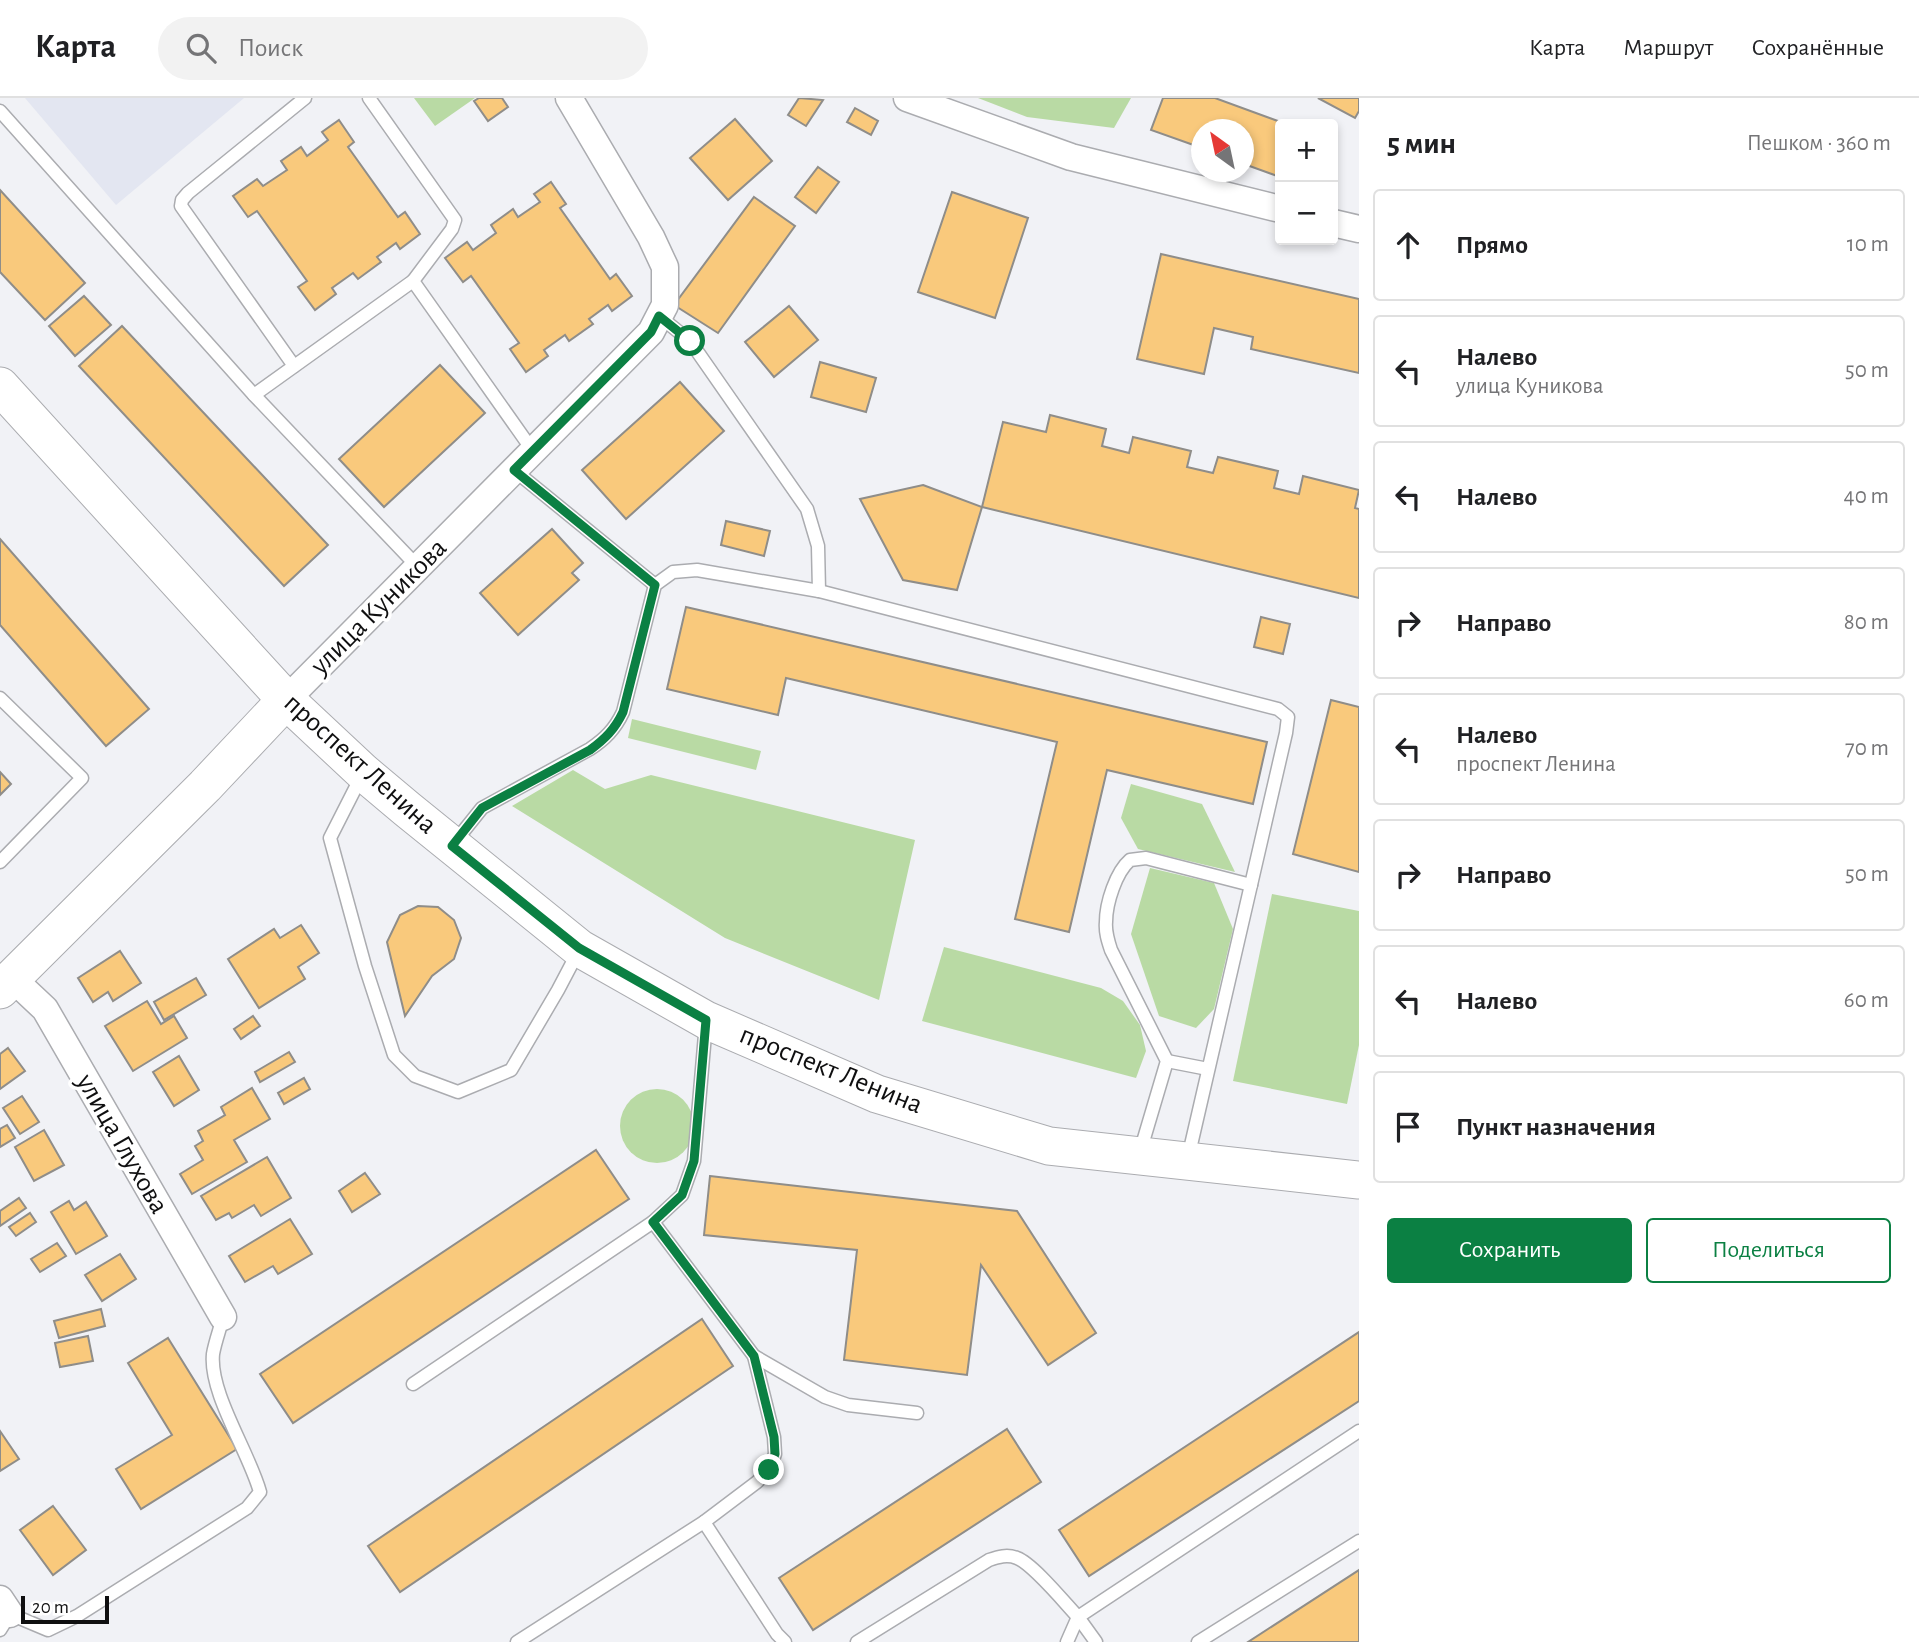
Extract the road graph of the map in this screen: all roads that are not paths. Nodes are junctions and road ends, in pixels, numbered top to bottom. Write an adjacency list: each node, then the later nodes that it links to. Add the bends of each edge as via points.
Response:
1 (305, 98): 11 (lane, via 188,193 181,206)
2 (369, 98): 9 (lane, via 455,219)
3 (569, 98): 10 (street, улица Куникова, via 665,267 665,305)
4 (907, 98): 6 (street, via 1071,157)
5 (0, 111): 13 (lane)
6 (1275, 208)
7 (1338, 224): 8 (street)
8 (1359, 229)
9 (413, 281): 11 (lane); 14 (lane)
10 (659, 316): 14 (street, улица Куникова, via 651,332); 18 (lane, via 690,341 807,509 818,546)
11 (294, 366): 13 (lane)
12 (0, 386): 20 (street, проспект Ленина)
13 (254, 395): 16 (lane)
14 (533, 451): 15 (street, улица Куникова)
15 (514, 470): 16 (street, улица Куникова); 17 (lane)
16 (418, 567): 20 (street, улица Куникова)
17 (655, 585): 18 (lane, via 673,572 696,570); 22 (lane, via 617,725 590,750 482,808)
18 (819, 591): 24 (lane, via 1278,709 1288,717 1286,733)
19 (0, 698): 23 (lane, via 82,778)
20 (286, 700): 21 (street, проспект Ленина); 26 (street, улица Куникова)
21 (363, 772): 22 (street, проспект Ленина); 25 (lane, via 330,838 394,1055 415,1076 458,1091 512,1070)
22 (452, 846): 25 (street, проспект Ленина)
23 (0, 862)
24 (1251, 885): 28 (lane, via 1146,858 1130,860 1120,873 1105,922 1107,937); 29 (lane)
25 (579, 948): 27 (street, проспект Ленина)
26 (6, 984): 34 (street, улица Глухова, via 45,1009)
27 (706, 1020): 30 (street, проспект Ленина, via 877,1094 1049,1146); 33 (lane, via 694,1161 682,1195)
28 (1167, 1061): 29 (lane); 30 (lane)
29 (1208, 1069): 31 (lane)
30 (1139, 1156): 31 (street, проспект Ленина)
31 (1187, 1161): 32 (street, проспект Ленина)
32 (1359, 1180)
33 (653, 1222): 35 (lane); 36 (lane)
34 (223, 1317): 41 (lane, via 213,1355 215,1383 260,1492 247,1508 48,1630)
35 (754, 1356): 37 (lane, via 836,1401); 39 (lane, via 775,1454 769,1470 757,1482)
36 (413, 1384)
37 (917, 1413)
38 (1359, 1431): 42 (lane)
39 (704, 1522): 43 (lane); 44 (lane)
40 (1359, 1541): 48 (lane)
41 (3, 1614)
42 (1077, 1617): 45 (lane, via 1028,1565 1002,1556); 46 (lane); 47 (lane)
43 (517, 1642)
44 (785, 1642)
45 (857, 1642)
46 (1067, 1642)
47 (1096, 1642)
48 (1198, 1642)

